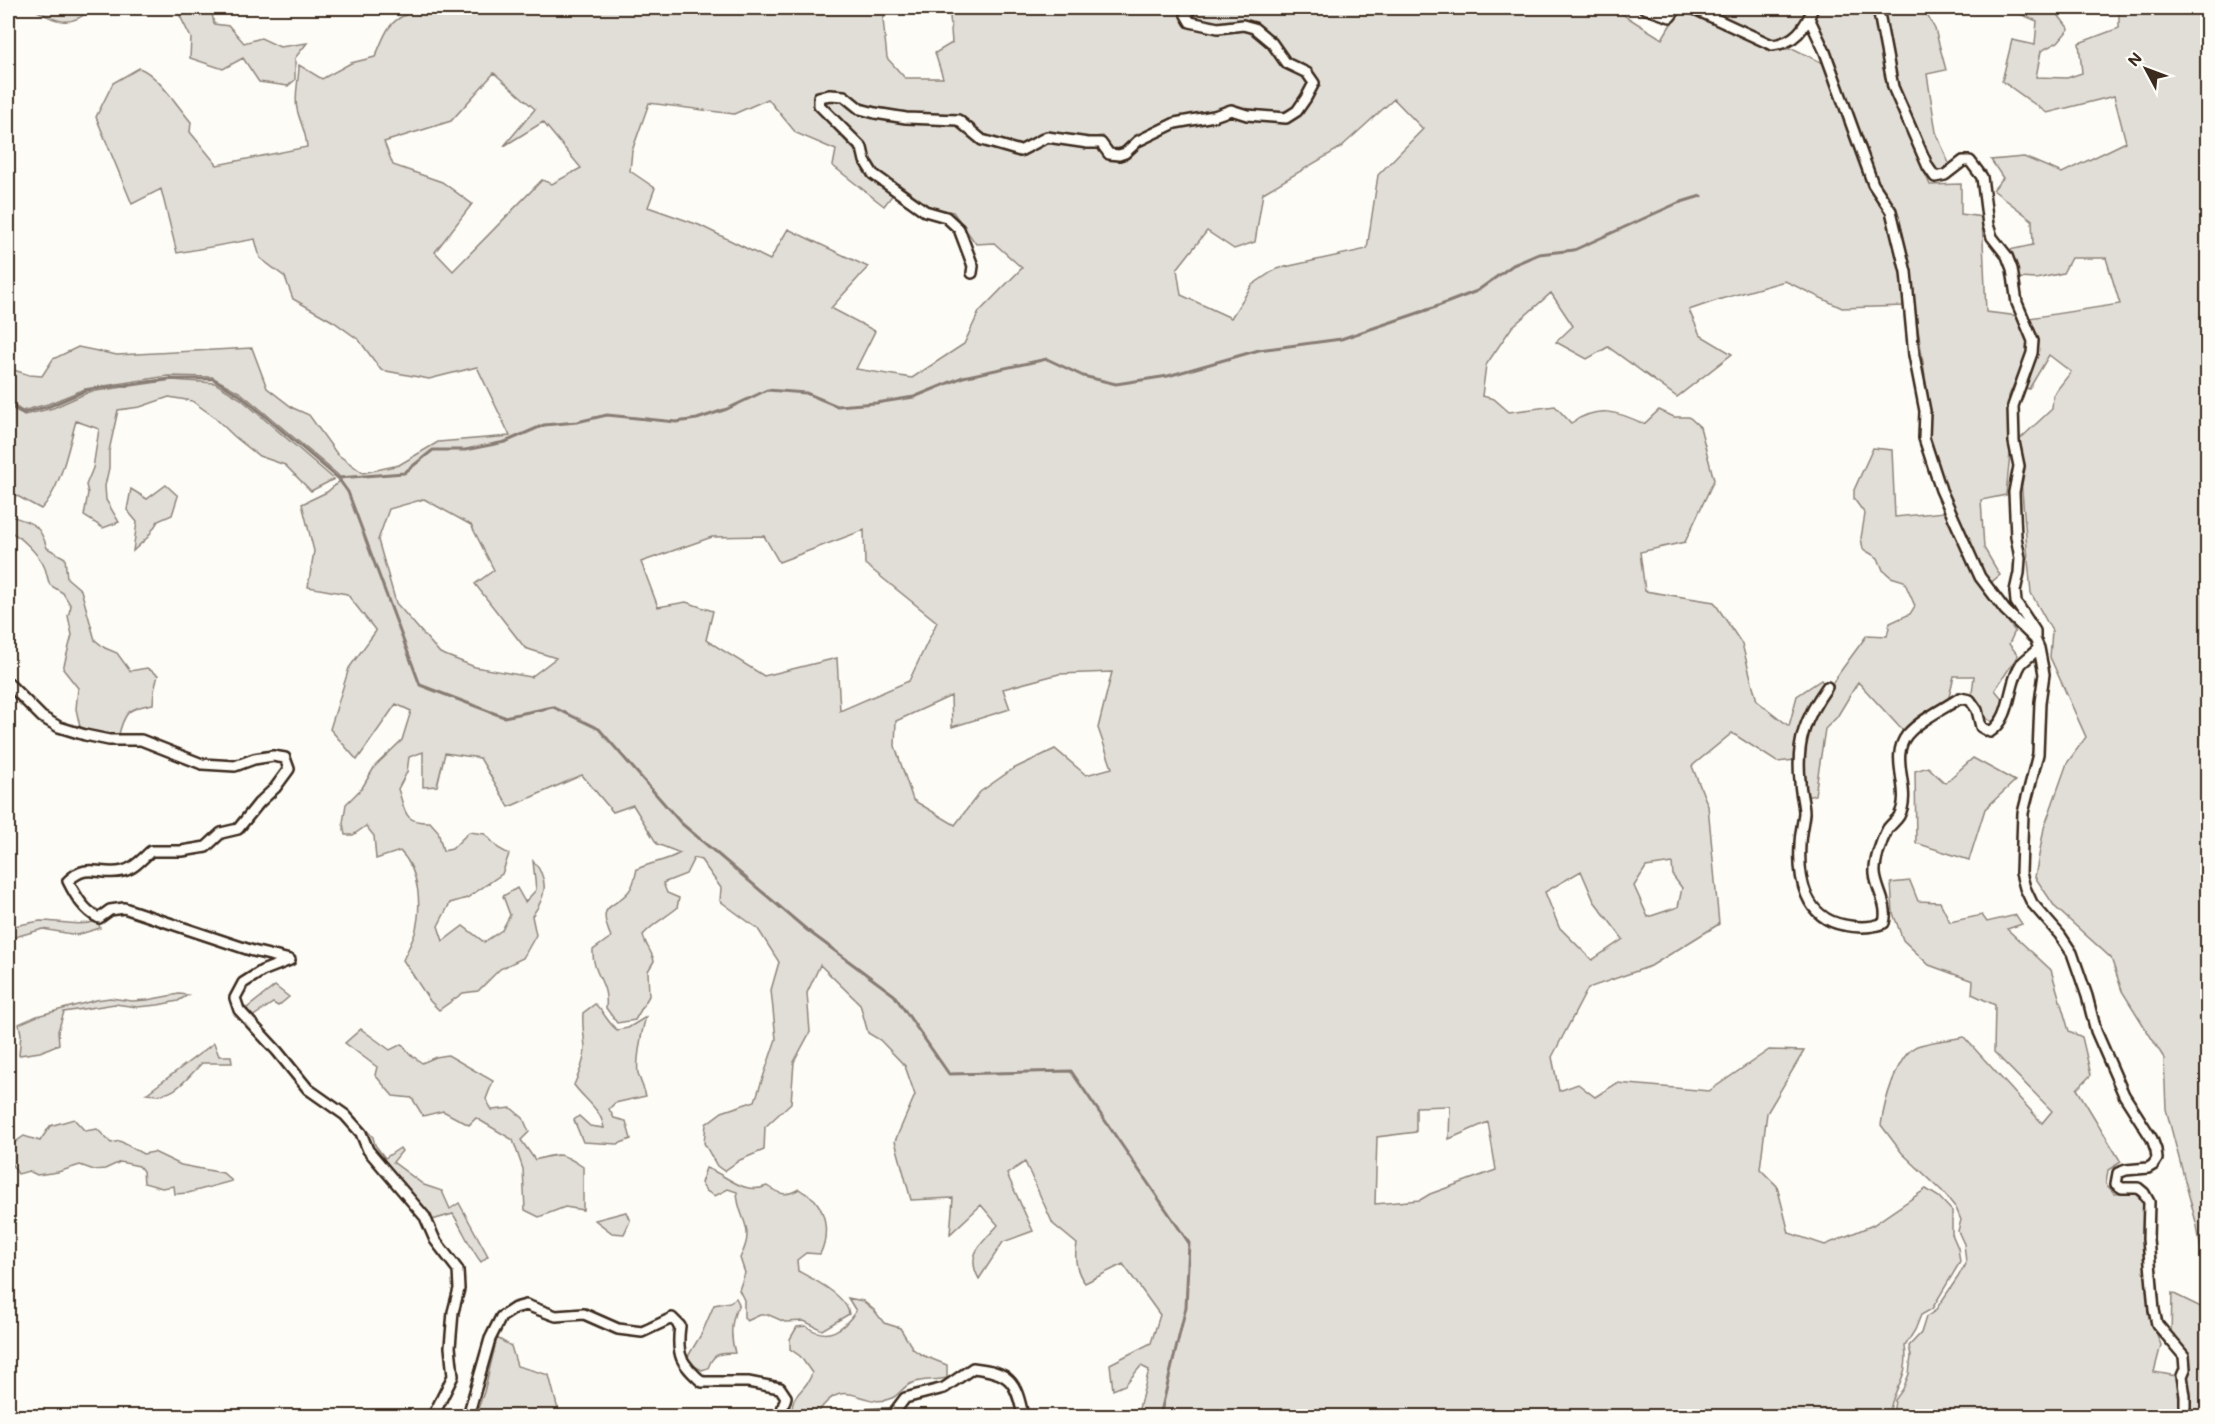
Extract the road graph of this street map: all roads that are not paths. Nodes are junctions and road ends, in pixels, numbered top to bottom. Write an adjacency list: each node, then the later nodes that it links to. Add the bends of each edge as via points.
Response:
1 (1191, 8): 8 (street, via 1186,15 1190,22 1218,28 1254,28 1286,63 1307,73 1314,83 1297,111 1286,118 1231,110 1175,123 1119,155 1109,154 1101,143 1047,137 1020,151 982,140 958,120 875,113 860,109 844,96 819,97 819,105 862,148 873,174 925,211 946,217 959,230)
2 (1644, 8): 3 (street, via 1670,17)
3 (1677, 8)
4 (1692, 8): 7 (street, via 1772,45 1797,37)
5 (1813, 8): 7 (street)
6 (1878, 8): 9 (street, via 1893,87 1928,167 1935,177 1970,161 1982,177 1988,225 2007,256 2018,303 2033,341 2013,406 2019,466 2014,492 2020,558 2014,591 2016,602 2036,631)
7 (1809, 18): 9 (street, via 1873,183 1891,211 1906,272 1914,355 1925,411 1924,438 1941,490 1980,577)
8 (972, 273)
9 (2037, 644): 11 (street, via 2021,665 1998,727 1990,732 1981,727 1970,700 1960,698 1907,735 1899,759 1904,797 1876,863 1875,874 1886,915 1884,923 1873,927 1832,923 1817,914 1806,897 1800,847 1804,811 1798,759 1802,732); 17 (street, via 2044,674 2038,754 2023,813 2021,873 2032,903 2072,953 2096,1031 2124,1095 2156,1150 2153,1165 2118,1173 2116,1184 2121,1188 2138,1188 2149,1202 2154,1310 2157,1324 2184,1356)
10 (8, 683): 12 (street, via 42,717 85,735 141,740 202,764 235,766 254,759 285,758 289,769 238,829 221,833 206,847 151,850 122,872 77,872 68,881 91,914 99,918 110,910 124,908 290,960 243,983 235,998 239,1010 308,1089 345,1115 361,1133 368,1150 425,1217 435,1240 458,1270 450,1347 453,1376)
11 (1827, 687)
12 (433, 1416)
13 (468, 1416): 14 (street, via 490,1339 501,1317 526,1305 556,1316 584,1314 618,1329 642,1332 672,1318 680,1326 684,1365 702,1382 748,1382 780,1388 786,1397 782,1410)
14 (785, 1416)
15 (845, 1416): 16 (street, via 893,1414 905,1398 944,1388 973,1368 993,1370 1006,1378 1018,1392)
16 (1023, 1416)
17 (2184, 1416)

